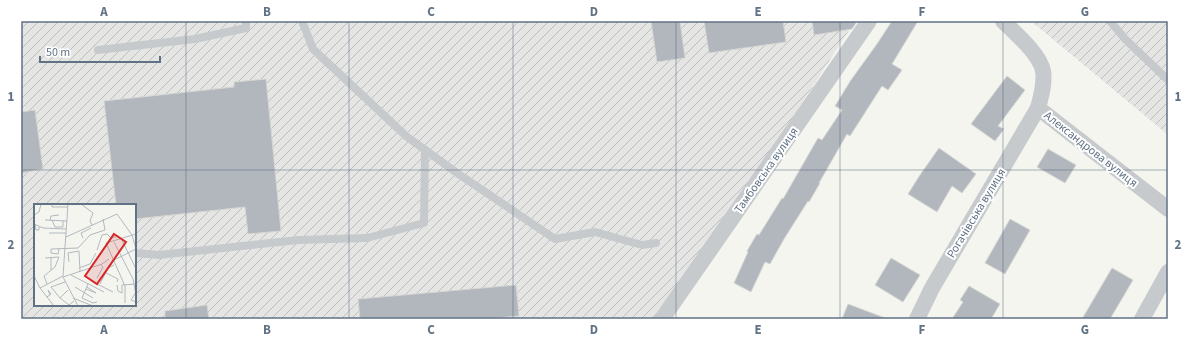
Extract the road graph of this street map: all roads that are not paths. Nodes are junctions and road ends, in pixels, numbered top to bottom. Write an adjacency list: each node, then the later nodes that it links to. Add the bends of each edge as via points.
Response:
1 (246, 21): 6 (lane, via 246,28 210,36)
2 (302, 21): 9 (lane, via 313,49 406,136)
3 (869, 21): 14 (street, Тамбовська вулиця)
4 (1003, 21): 8 (street, Александрова вулиця, via 1038,60 1043,72 1042,97)
5 (1110, 21): 7 (lane)
6 (98, 50)
7 (1168, 80)
8 (1038, 108): 10 (street, Александрова вулиця); 15 (street, Рогачівська вулиця, via 932,288)
9 (425, 150): 11 (lane, via 555,239 595,232 642,245); 12 (lane, via 424,223 367,238 298,240 159,255)
10 (1168, 210)
11 (656, 243)
12 (136, 253)
13 (1168, 272): 16 (street)
14 (662, 319)
15 (917, 319)
16 (1142, 319)

